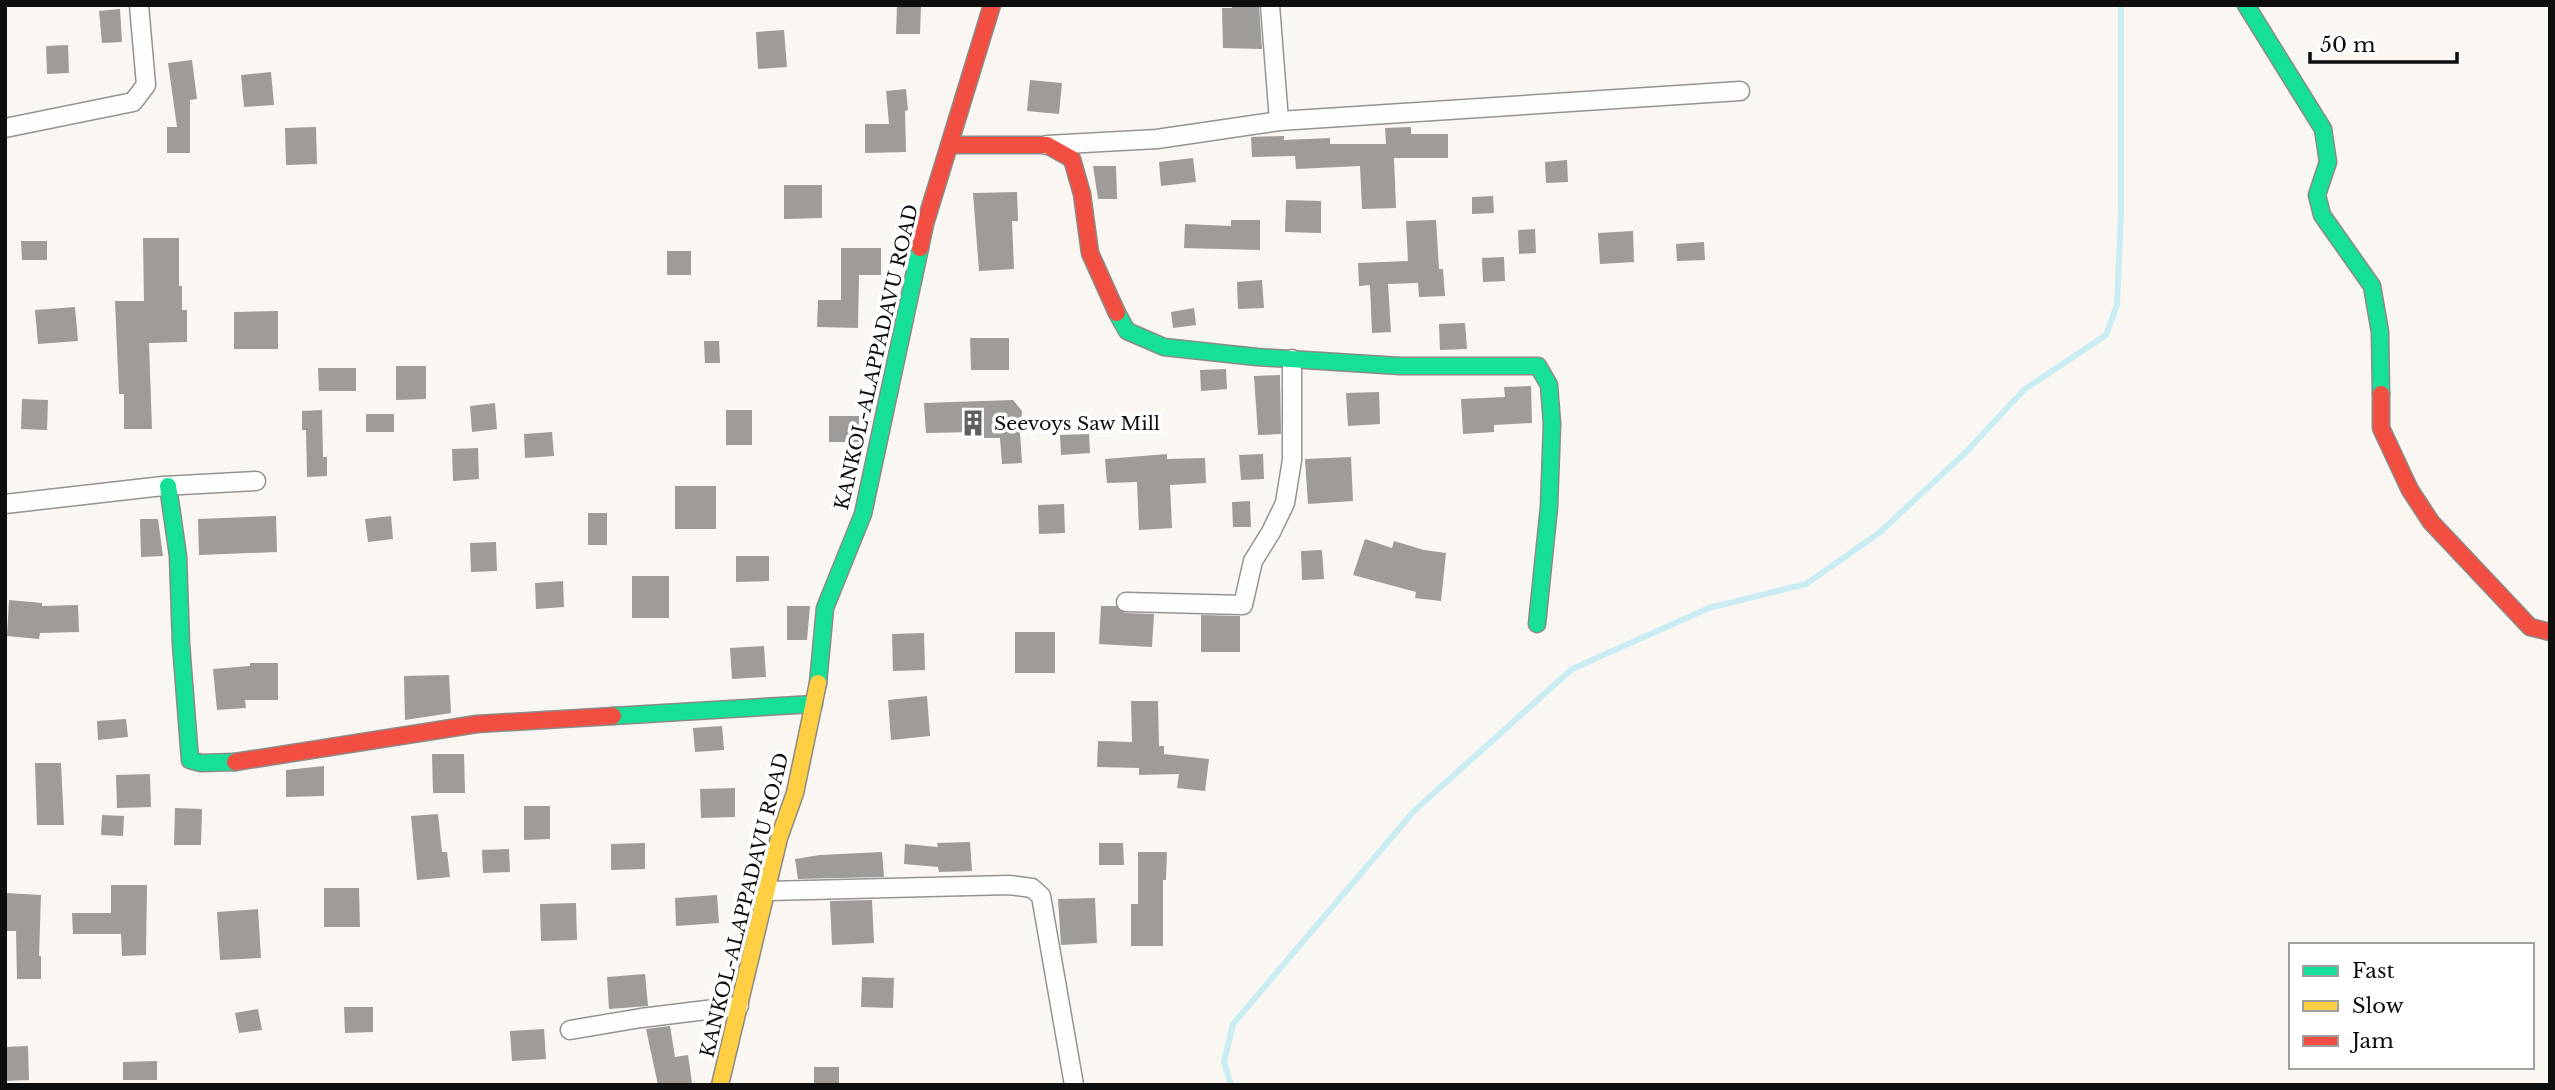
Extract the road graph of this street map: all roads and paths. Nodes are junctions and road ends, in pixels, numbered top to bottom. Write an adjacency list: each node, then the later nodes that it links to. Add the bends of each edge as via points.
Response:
1 (139, 5): 7 (street, via 146,85 133,102)
2 (992, 5): 8 (street, KANKOL-ALAPPADAVU ROAD)
3 (1270, 5): 6 (street)
4 (2246, 5): 16 (street, via 2323,129 2328,162 2317,195 2322,215 2372,286 2380,332 2381,428 2395,461 2431,522 2530,626)
5 (1740, 92): 6 (street)
6 (1279, 121): 9 (street, via 1157,138)
7 (5, 128)
8 (950, 145): 9 (street); 17 (street, KANKOL-ALAPPADAVU ROAD, via 925,224 863,514 825,608)
9 (1047, 145): 10 (street, via 1072,159 1090,253 1126,331 1164,347)
10 (1292, 359): 14 (street, via 1292,460 1285,503 1253,561 1243,605); 15 (street, via 1400,366 1538,366 1549,385 1552,424)
11 (256, 481): 12 (street)
12 (168, 486): 13 (street); 17 (street, via 178,556 190,760 223,763 274,757 477,724)
13 (5, 504)
14 (1126, 602)
15 (1537, 624)
16 (2550, 632)
17 (814, 704): 18 (street, KANKOL-ALAPPADAVU ROAD)
18 (768, 891): 19 (street, KANKOL-ALAPPADAVU ROAD); 22 (street, via 975,885 1032,888 1041,896)
19 (739, 1006): 20 (street); 21 (street, KANKOL-ALAPPADAVU ROAD)
20 (570, 1030)
21 (720, 1085)
22 (1074, 1085)

